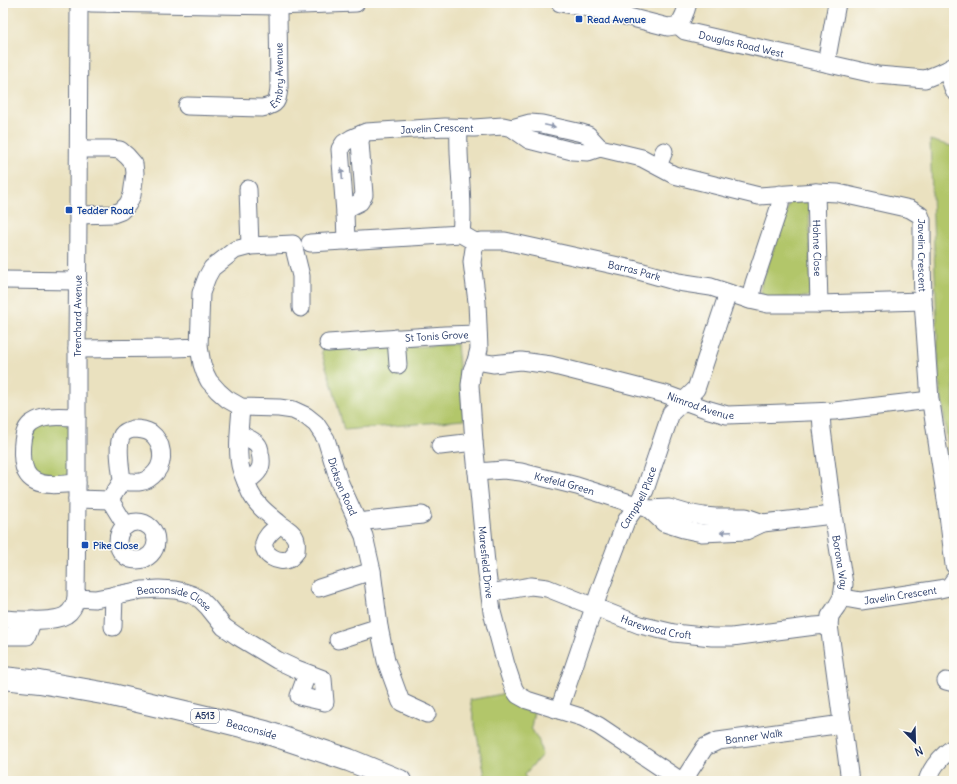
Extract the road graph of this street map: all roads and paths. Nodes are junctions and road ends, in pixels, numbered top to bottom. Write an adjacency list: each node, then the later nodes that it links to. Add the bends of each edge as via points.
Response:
1 (80, 3): 15 (street, Trenchard Avenue)
2 (91, 3): 8 (street)
3 (349, 3): 4 (street); 8 (street)
4 (356, 3)
5 (560, 3): 9 (street, via 668,27)
6 (688, 3): 9 (street, via 686,12)
7 (837, 3): 10 (street)
8 (275, 4): 13 (street, Embry Avenue, via 278,13 279,87 279,98 275,103 262,108)
9 (678, 24): 10 (street, Douglas Road West, via 685,31)
10 (826, 63): 11 (street, Douglas Road West, via 878,76 925,79)
11 (950, 68): 12 (street)
12 (954, 91)
13 (187, 106)
14 (459, 128): 18 (street, Javelin Crescent, via 503,126 512,128 528,140 572,151 588,152 600,148 642,158 661,158 674,175 759,196); 20 (street, Maresfield Drive, via 462,225); 21 (street, Javelin Crescent, via 385,130 362,134 360,142 364,195 360,202 345,213)
15 (79, 149): 19 (street, Trenchard Avenue); 19 (street, via 120,150 134,164 135,173 132,195 121,211 113,214)
16 (248, 189): 23 (street)
17 (816, 192): 18 (street, Javelin Crescent); 28 (street, Javelin Crescent, via 838,193 910,209 920,215); 29 (street, Hohne Close)
18 (780, 194): 27 (street, via 780,205)
19 (78, 215): 25 (street, Trenchard Avenue)
20 (468, 238): 21 (street, Barras Park, via 386,238); 26 (street, Barras Park, via 504,241 632,269 678,282 711,287); 31 (street, Maresfield Drive, via 477,302)
21 (346, 241): 22 (street, Barras Park)
22 (301, 244): 23 (street); 30 (street)
23 (250, 246): 34 (street, via 235,250 212,268 207,277 201,293)
24 (3, 280): 25 (street)
25 (77, 281): 35 (street, Trenchard Avenue)
26 (728, 293): 27 (street, Barras Park); 39 (street, Campbell Place, via 696,389)
27 (750, 300): 29 (street, Barras Park, via 768,304)
28 (923, 301): 29 (street, Barras Park); 38 (street, Javelin Crescent)
29 (819, 304)
30 (301, 308)
31 (478, 334): 32 (street, St Tonis Grove); 36 (street, Maresfield Drive)
32 (396, 338): 33 (street, St Tonis Grove); 37 (street, St Tonis Grove)
33 (328, 343)
34 (199, 347): 35 (street); 40 (street, via 202,364 210,381 227,399)
35 (77, 349): 42 (street, Trenchard Avenue)
36 (476, 361): 39 (street, Nimrod Avenue, via 493,364 521,361 551,365); 43 (street, Maresfield Drive, via 470,385)
37 (398, 365)
38 (930, 400): 41 (street, Nimrod Avenue); 55 (street, Javelin Crescent)
39 (684, 401): 41 (street, Nimrod Avenue, via 727,415); 49 (street, Campbell Place, via 671,413 645,490)
40 (241, 407): 52 (street, Dickson Road, via 293,410 316,424 326,439 339,481); 53 (street, via 240,468 256,503)
41 (821, 412): 51 (street, Borona Way)
42 (77, 417): 47 (street, Trenchard Avenue); 47 (street, via 39,418 30,424 23,440 24,466 33,480)
43 (474, 442): 44 (street); 45 (street, Maresfield Drive)
44 (440, 446)
45 (477, 472): 49 (street, Krefeld Green, via 520,472 577,486); 59 (street, Maresfield Drive)
46 (122, 480): 48 (street)
47 (77, 491): 48 (street); 62 (street, Trenchard Avenue)
48 (110, 500): 54 (street)
49 (643, 507): 51 (street, Krefeld Green, via 670,508 704,516 746,517 763,523); 63 (street, Campbell Place, via 626,521)
50 (422, 514): 52 (street)
51 (833, 514): 61 (street, Borona Way, via 844,584)
52 (357, 522): 56 (street, Dickson Road, via 364,536)
53 (280, 524)
54 (126, 526)
55 (954, 565)
56 (372, 571): 58 (street); 68 (street, Dickson Road)
57 (954, 580): 61 (street, Javelin Crescent, via 949,587 940,590 861,601)
58 (319, 588)
59 (490, 593): 63 (street, Harewood Croft, via 531,586 547,588); 73 (street, Maresfield Drive, via 492,612 514,689 527,700)
60 (114, 595): 62 (street, Beaconside Close); 67 (street); 71 (street, Beaconside Close, via 159,589 193,595 208,607 226,634)
61 (842, 597): 66 (street, Borona Way, via 830,616)
62 (76, 601): 65 (street, via 68,614 59,618)
63 (594, 607): 66 (street, Harewood Croft, via 640,625 674,633 712,637 732,637); 73 (street, Campbell Place)
64 (3, 620): 65 (street)
65 (33, 620): 69 (street, via 27,636)
66 (829, 625): 75 (street)
67 (113, 627)
68 (379, 627): 70 (street); 74 (street, Dickson Road, via 386,661 401,702)
69 (3, 636)
70 (338, 640)
71 (307, 674)
72 (3, 678): 77 (highway, Beaconside / A513, via 108,694 258,730 349,760)
73 (559, 710): 78 (street, Maresfield Drive, via 584,718 598,726)
74 (428, 714)
75 (843, 724): 78 (street, Banner Walk, via 718,741 706,747); 79 (street)
76 (954, 747): 80 (street, via 941,757)
77 (400, 781)
78 (682, 781)
79 (850, 781)
80 (927, 781)

